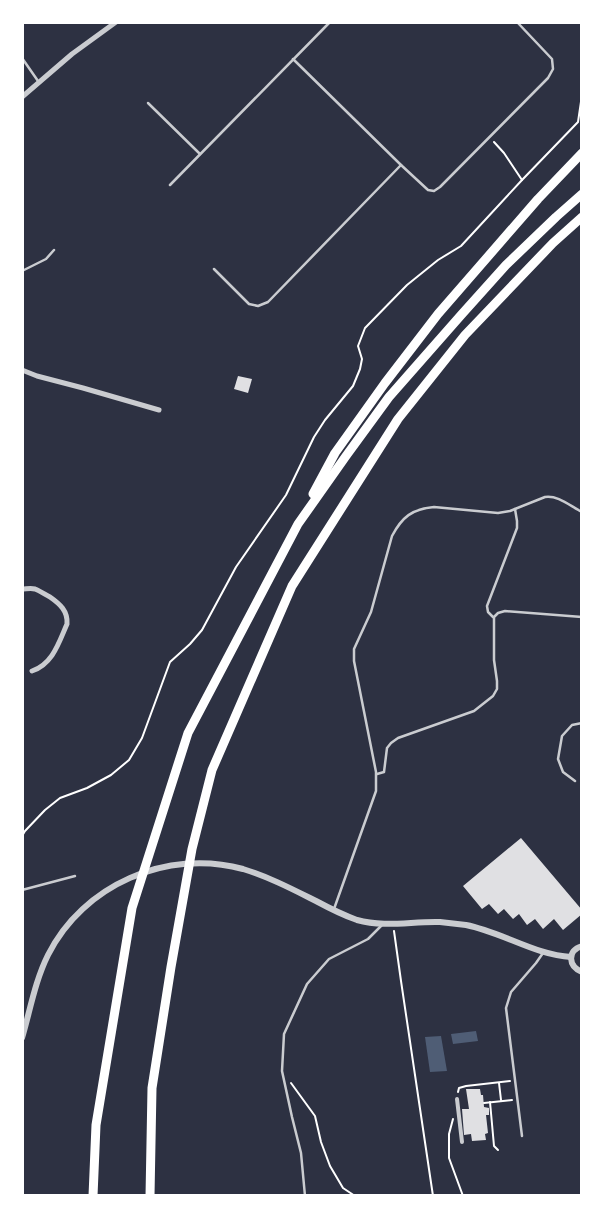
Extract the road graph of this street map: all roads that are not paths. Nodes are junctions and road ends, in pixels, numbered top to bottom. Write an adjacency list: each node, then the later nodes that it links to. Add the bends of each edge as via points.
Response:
1 (116, 22): 6 (street)
2 (330, 22): 5 (lane)
3 (517, 22): 11 (lane, via 552,59 554,69 548,78 440,187 428,190)
4 (22, 58): 6 (lane)
5 (293, 59): 10 (lane); 11 (lane)
6 (39, 82): 7 (street)
7 (22, 97)
8 (148, 103): 10 (lane)
9 (582, 153): 22 (highway, via 438,314 335,453)
10 (200, 154): 12 (lane)
11 (401, 165): 16 (lane, via 268,302 258,306 249,304)
12 (170, 185)
13 (582, 194): 22 (highway, via 506,265 401,383)
14 (582, 217): 43 (highway, via 552,243 465,335 398,419 288,594 212,770 192,849 152,1088)
15 (54, 250): 17 (lane, via 46,259)
16 (214, 270)
17 (22, 271)
18 (22, 370): 19 (street)
19 (159, 410)
20 (515, 509): 21 (lane, via 551,496); 24 (lane, via 517,528 487,606); 28 (lane, via 498,513 424,508 406,516 392,536 371,612 354,649)
21 (582, 512)
22 (298, 524): 42 (highway, via 188,733 132,908 96,1125)
23 (22, 588): 26 (street, via 36,590 60,604 68,618 54,654 44,665)
24 (494, 617): 25 (lane, via 505,611); 28 (lane, via 497,689 493,696 474,711 398,738 388,748 384,772)
25 (582, 617)
26 (32, 671)
27 (582, 723): 29 (lane, via 572,725 562,736 558,759 562,772)
28 (376, 774): 32 (lane, via 376,791)
29 (575, 781)
30 (75, 876): 31 (lane)
31 (22, 890)
32 (334, 910): 33 (street, via 358,920); 38 (street, via 263,876 224,865 192,863 164,866 135,875 95,898 59,938 40,975)
33 (383, 924): 35 (street, via 440,922 468,926); 44 (lane, via 368,939 329,959 307,984 284,1034 282,1071 301,1153)
34 (582, 946): 36 (street, via 574,950)
35 (544, 952): 36 (street); 40 (lane, via 511,992 506,1008)
36 (571, 957): 37 (street, via 575,968)
37 (582, 972)
38 (22, 1038)
39 (457, 1099): 41 (street)
40 (522, 1136)
41 (462, 1142)
42 (93, 1196)
43 (150, 1196)
44 (305, 1196)

